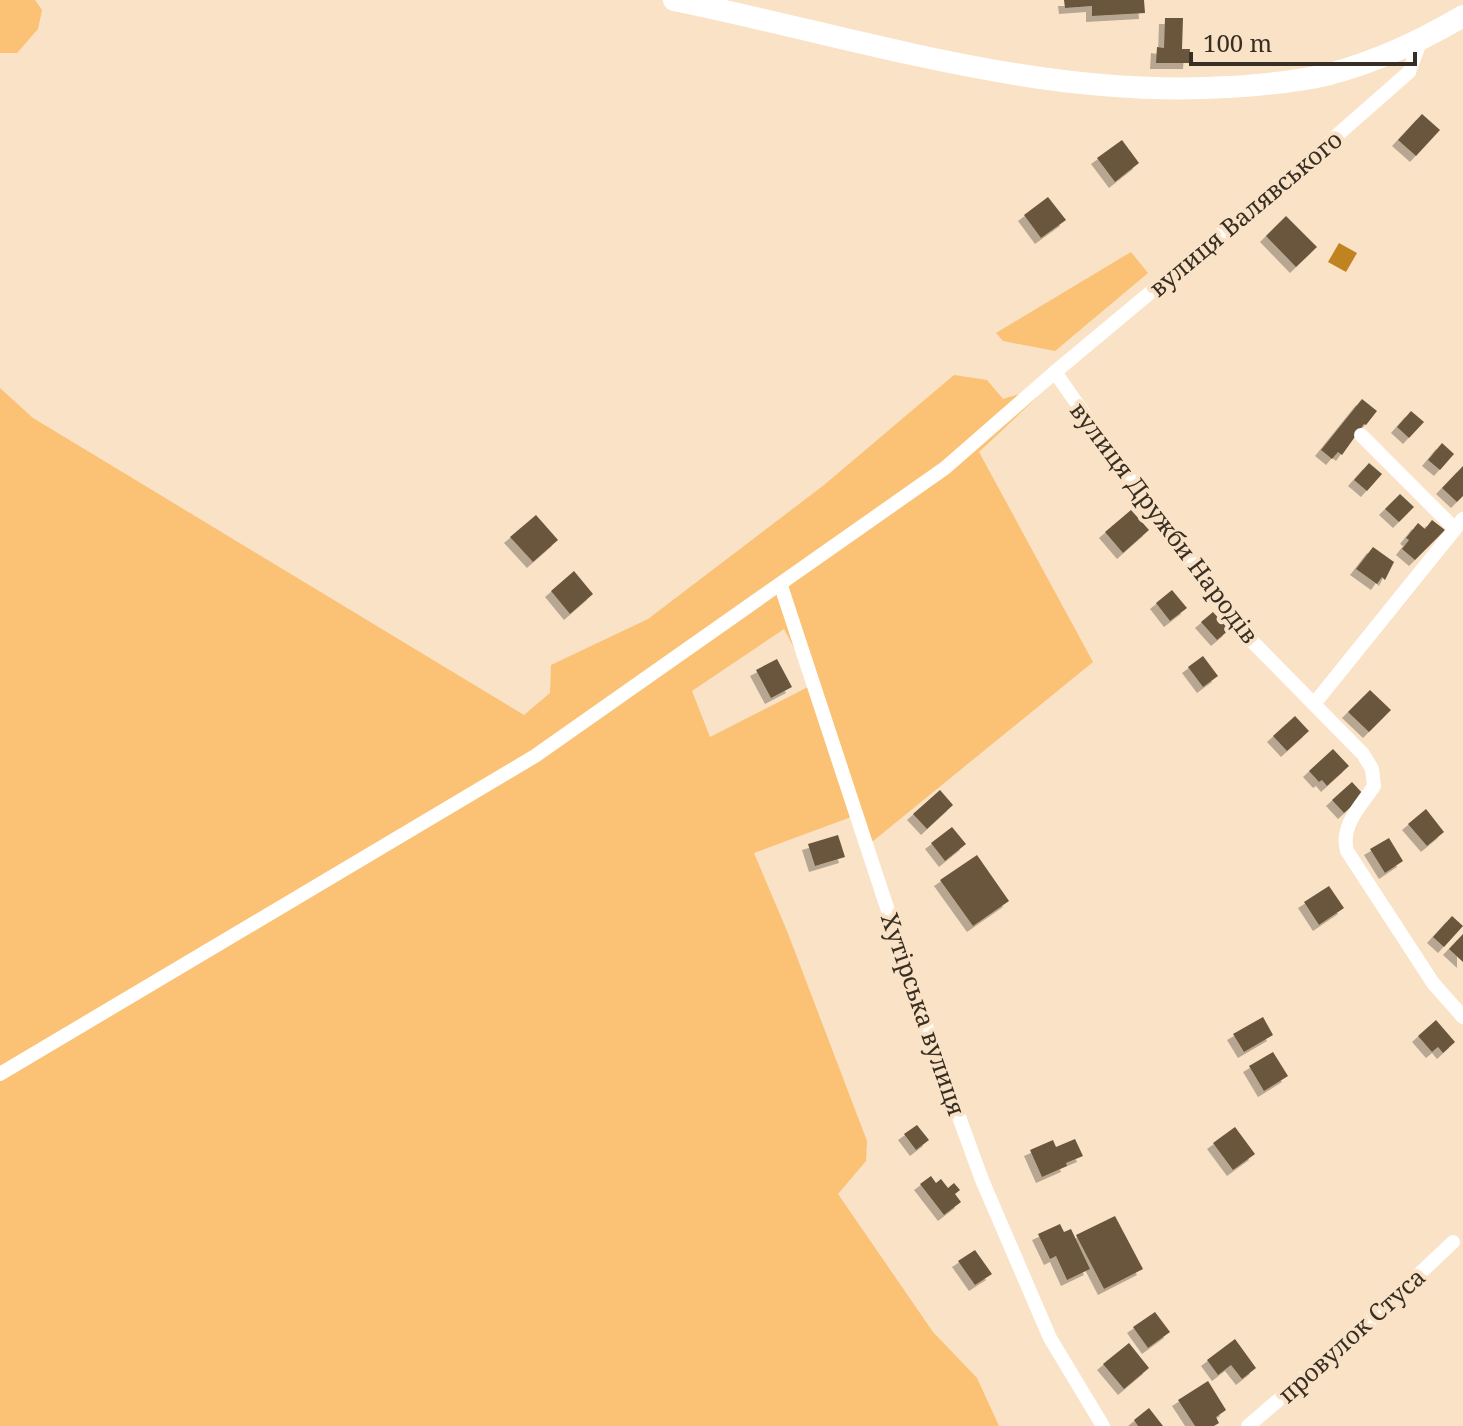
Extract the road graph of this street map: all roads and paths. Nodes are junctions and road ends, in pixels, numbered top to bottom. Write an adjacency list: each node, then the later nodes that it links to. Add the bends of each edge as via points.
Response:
1 (674, 0): 3 (main road, via 1020,76 1176,91 1329,74)
2 (1463, 16): 3 (main road)
3 (1420, 42): 4 (street, вулиця Валявського, via 1409,72)
4 (1055, 372): 7 (street, вулиця Валявського, via 945,468); 8 (street, вулиця Дружби Народів, via 1241,630)
5 (1361, 435): 6 (street)
6 (1459, 524): 8 (street)
7 (781, 586): 10 (street, вулиця Валявського, via 535,756); 12 (street, Хутірська вулиця, via 982,1180 1050,1338)
8 (1314, 704): 9 (street, вулиця Дружби Народів, via 1363,754 1375,777 1346,828 1347,851 1433,983)
9 (1463, 1017)
10 (0, 1074)
11 (1453, 1242): 13 (street, провулок Стуса)
12 (1103, 1426)
13 (1248, 1426)

